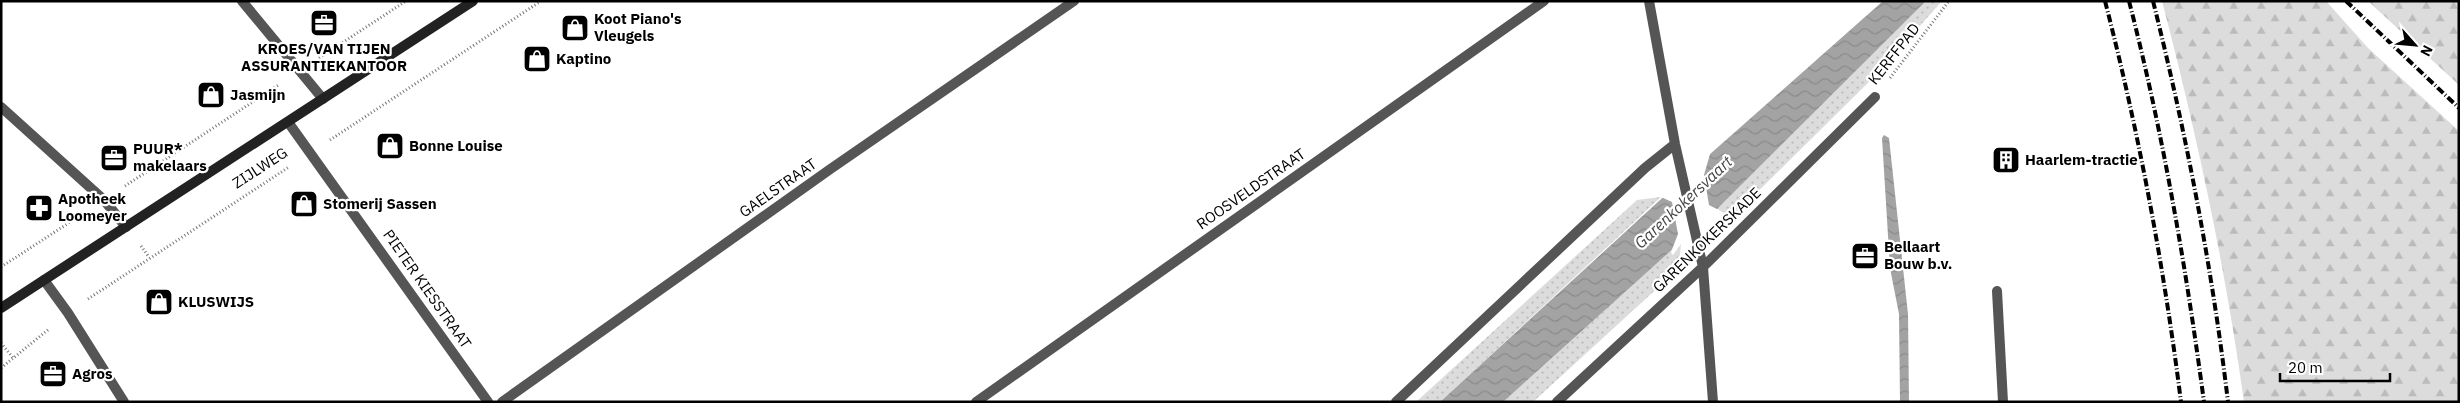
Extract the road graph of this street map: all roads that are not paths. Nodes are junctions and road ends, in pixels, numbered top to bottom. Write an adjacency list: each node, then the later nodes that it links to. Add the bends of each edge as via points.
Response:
1 (242, 1): 7 (street)
2 (474, 1): 7 (main road, ZIJLWEG)
3 (1074, 1): 18 (street, GAELSTRAAT)
4 (1544, 1): 19 (street, ROOSVELDSTRAAT)
5 (1649, 1): 10 (street)
6 (1875, 97): 12 (street, GARENKOKERSKADE)
7 (323, 99): 9 (main road, ZIJLWEG)
8 (1, 106): 11 (street, via 104,200)
9 (288, 122): 11 (main road, ZIJLWEG); 17 (street, PIETER KIESSTRAAT)
10 (1675, 144): 12 (street); 20 (street)
11 (126, 227): 13 (main road, ZIJLWEG)
12 (1703, 267): 21 (street, GARENKOKERSKADE); 22 (street)
13 (44, 280): 15 (main road, ZIJLWEG); 16 (street)
14 (1997, 291): 23 (street)
15 (1, 308)
16 (124, 402)
17 (488, 402)
18 (502, 402)
19 (976, 402)
20 (1396, 402)
21 (1557, 402)
22 (1713, 402)
23 (2003, 402)

